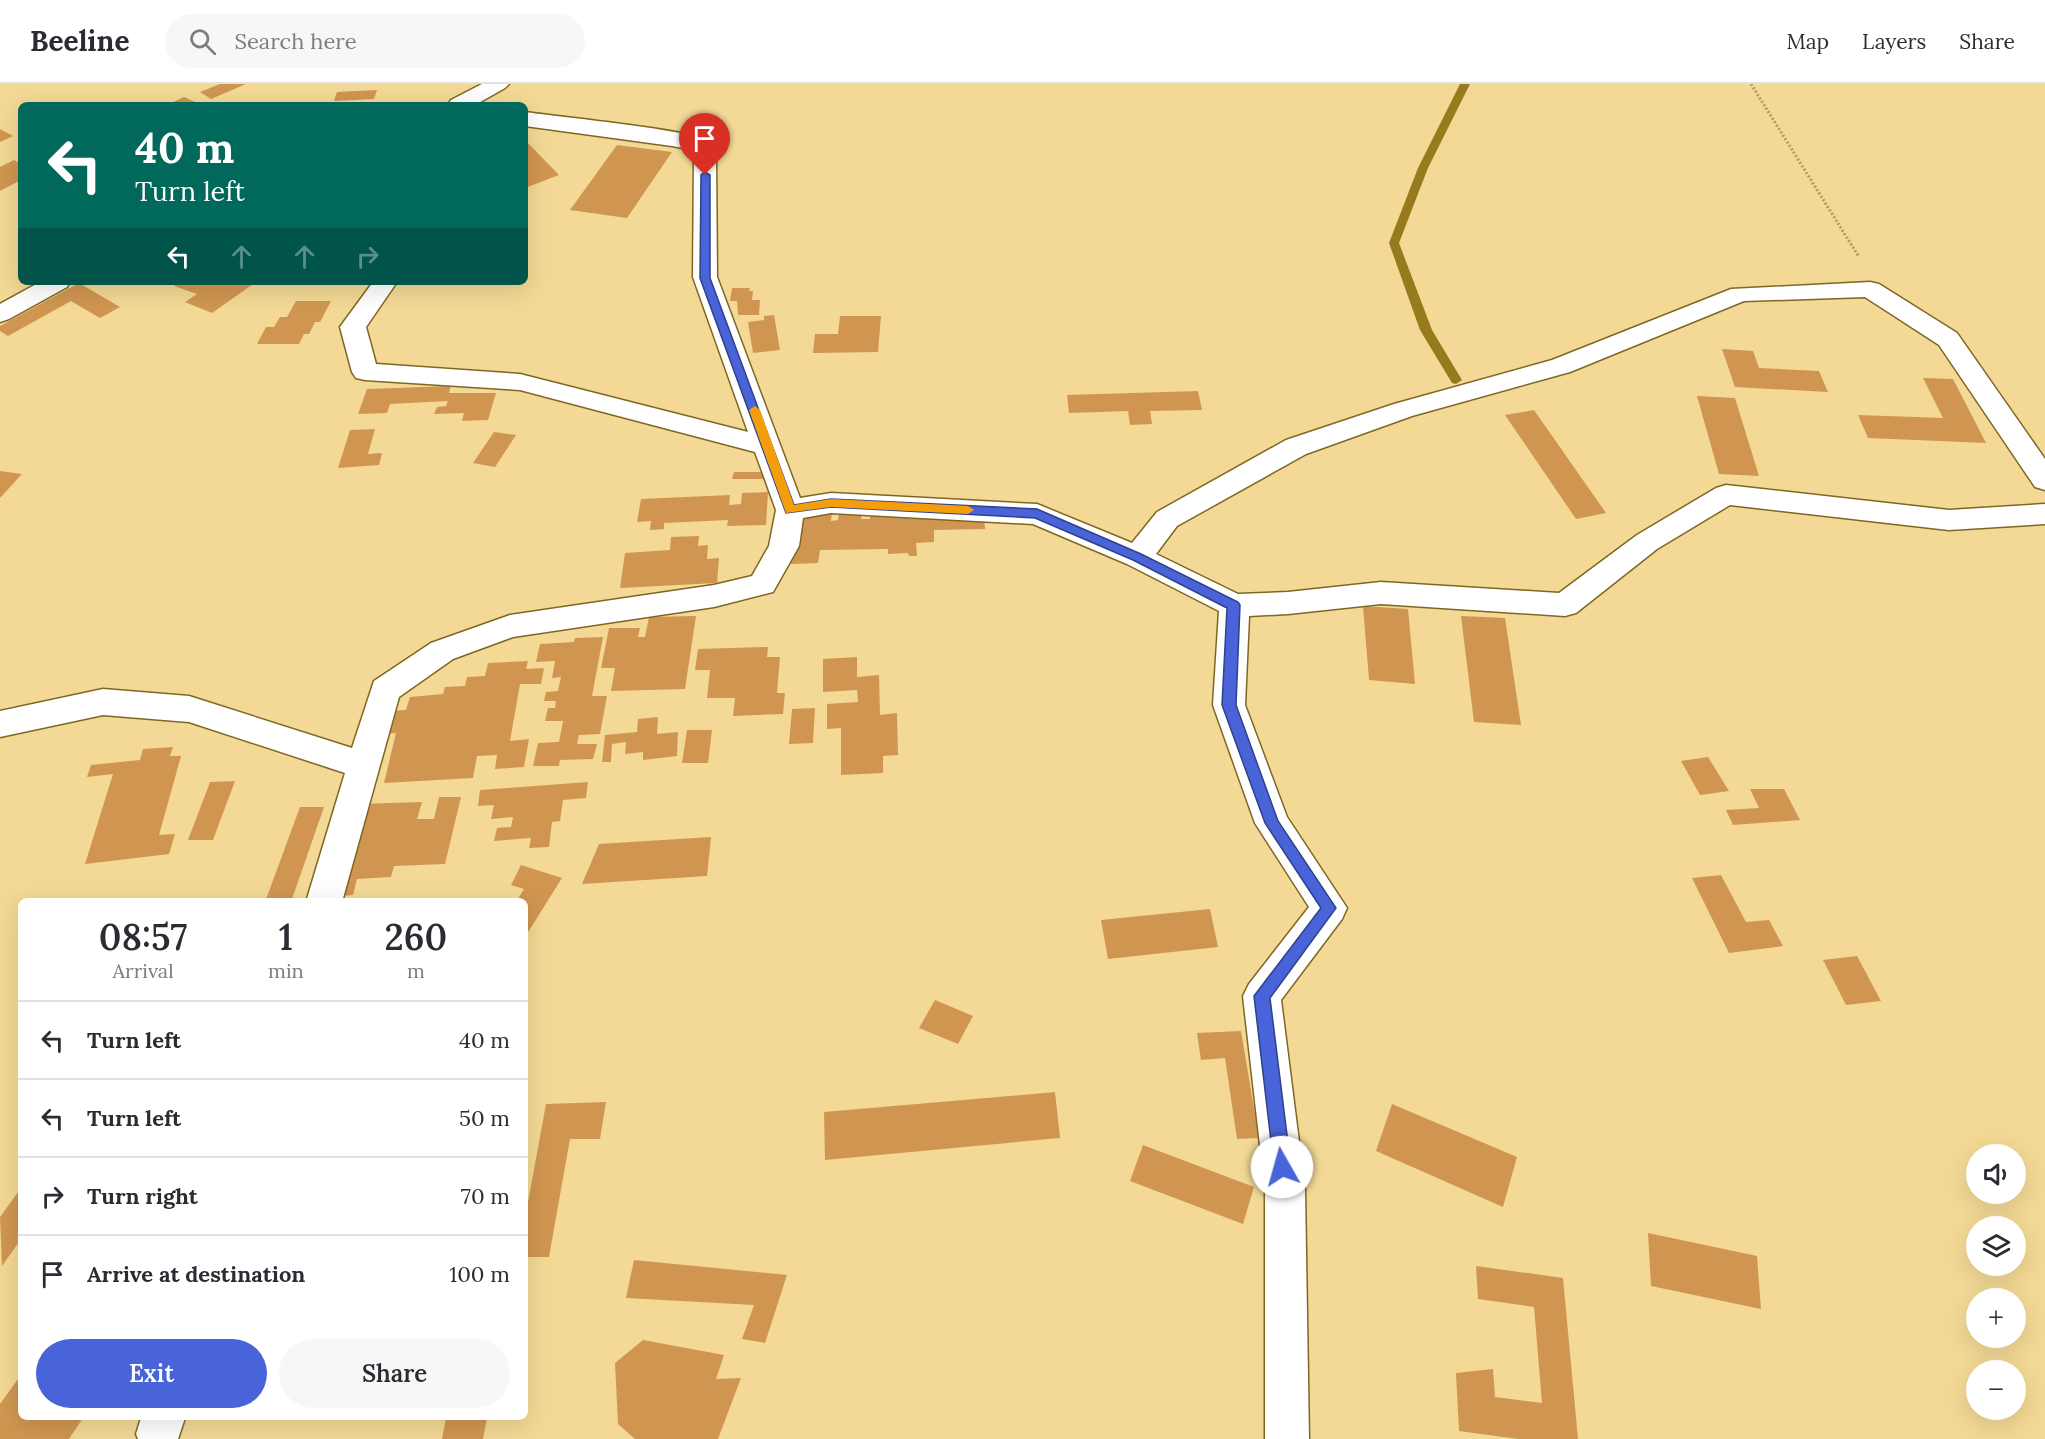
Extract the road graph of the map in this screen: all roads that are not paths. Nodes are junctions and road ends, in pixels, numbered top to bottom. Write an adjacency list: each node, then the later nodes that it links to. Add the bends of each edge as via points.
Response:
1 (498, 84): 2 (street)
2 (465, 102)
3 (528, 119): 7 (street, via 672,139 696,144 705,155 705,278)
4 (53, 285): 6 (street)
5 (383, 285): 7 (street, via 354,327 365,372 520,382)
6 (0, 314)
7 (768, 446): 9 (street)
8 (2045, 480): 11 (street, via 1948,339 1870,289 1740,294 1561,366 1403,410 1296,447 1167,519)
9 (790, 510): 11 (street, via 831,503 1037,514); 14 (street, via 784,546 762,584 714,596 510,626 442,651 385,690)
10 (2045, 514): 12 (street, via 1949,519 1726,495 1647,542 1565,605 1381,593)
11 (1137, 557): 12 (street)
12 (1234, 605): 16 (street, via 1229,705 1272,823 1329,908 1262,996 1285,1189)
13 (0, 724): 14 (street, via 103,702 189,709)
14 (363, 765): 15 (street)
15 (325, 898)
16 (1287, 1439)

